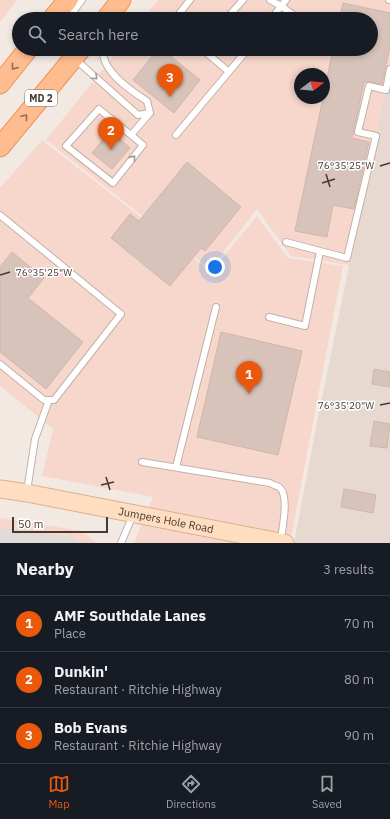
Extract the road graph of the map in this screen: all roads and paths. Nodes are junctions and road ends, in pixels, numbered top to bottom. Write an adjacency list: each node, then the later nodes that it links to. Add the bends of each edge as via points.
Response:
1 (68, 0): 9 (main road)
2 (82, 0): 10 (lane)
3 (122, 0): 11 (main road); 12 (lane)
4 (190, 0): 13 (lane)
5 (243, 0): 14 (lane)
6 (270, 0): 8 (lane)
7 (286, 0): 8 (lane)
8 (281, 6): 15 (lane); 16 (lane)
9 (58, 12)
10 (73, 12)
11 (112, 12)
12 (117, 12)
13 (181, 12)
14 (232, 12)
15 (276, 12)
16 (289, 12)
17 (22, 56): 25 (main road, one-way to 25)
18 (73, 56): 29 (main road, MD 2, one-way to 18)
19 (78, 56): 26 (lane, one-way to 26, via 138,115)
20 (104, 56): 26 (lane, via 116,77 147,101)
21 (210, 56): 24 (lane)
22 (242, 56): 24 (lane)
23 (390, 69): 32 (lane, via 386,90 369,86 358,132 376,136 346,258)
24 (229, 72): 28 (lane)
25 (0, 84)
26 (150, 113): 27 (lane)
27 (131, 134): 27 (lane, one-way to 27, via 99,109 66,146 112,183 144,145)
28 (176, 135)
29 (0, 147)
30 (0, 215): 36 (lane, via 121,314 54,400)
31 (286, 242): 32 (lane)
32 (320, 251): 34 (lane, via 305,326)
33 (216, 308): 38 (lane)
34 (269, 317)
35 (0, 364): 36 (lane, via 44,400)
36 (49, 400): 40 (lane, via 35,440)
37 (142, 462): 38 (lane)
38 (176, 467): 43 (lane, via 270,483 280,487 284,493 285,504)
39 (0, 489): 40 (main road, Jumpers Hole Road)
40 (27, 493): 41 (main road, Jumpers Hole Road)
41 (134, 513): 42 (lane); 43 (main road, Jumpers Hole Road)
42 (121, 543)
43 (283, 543)

